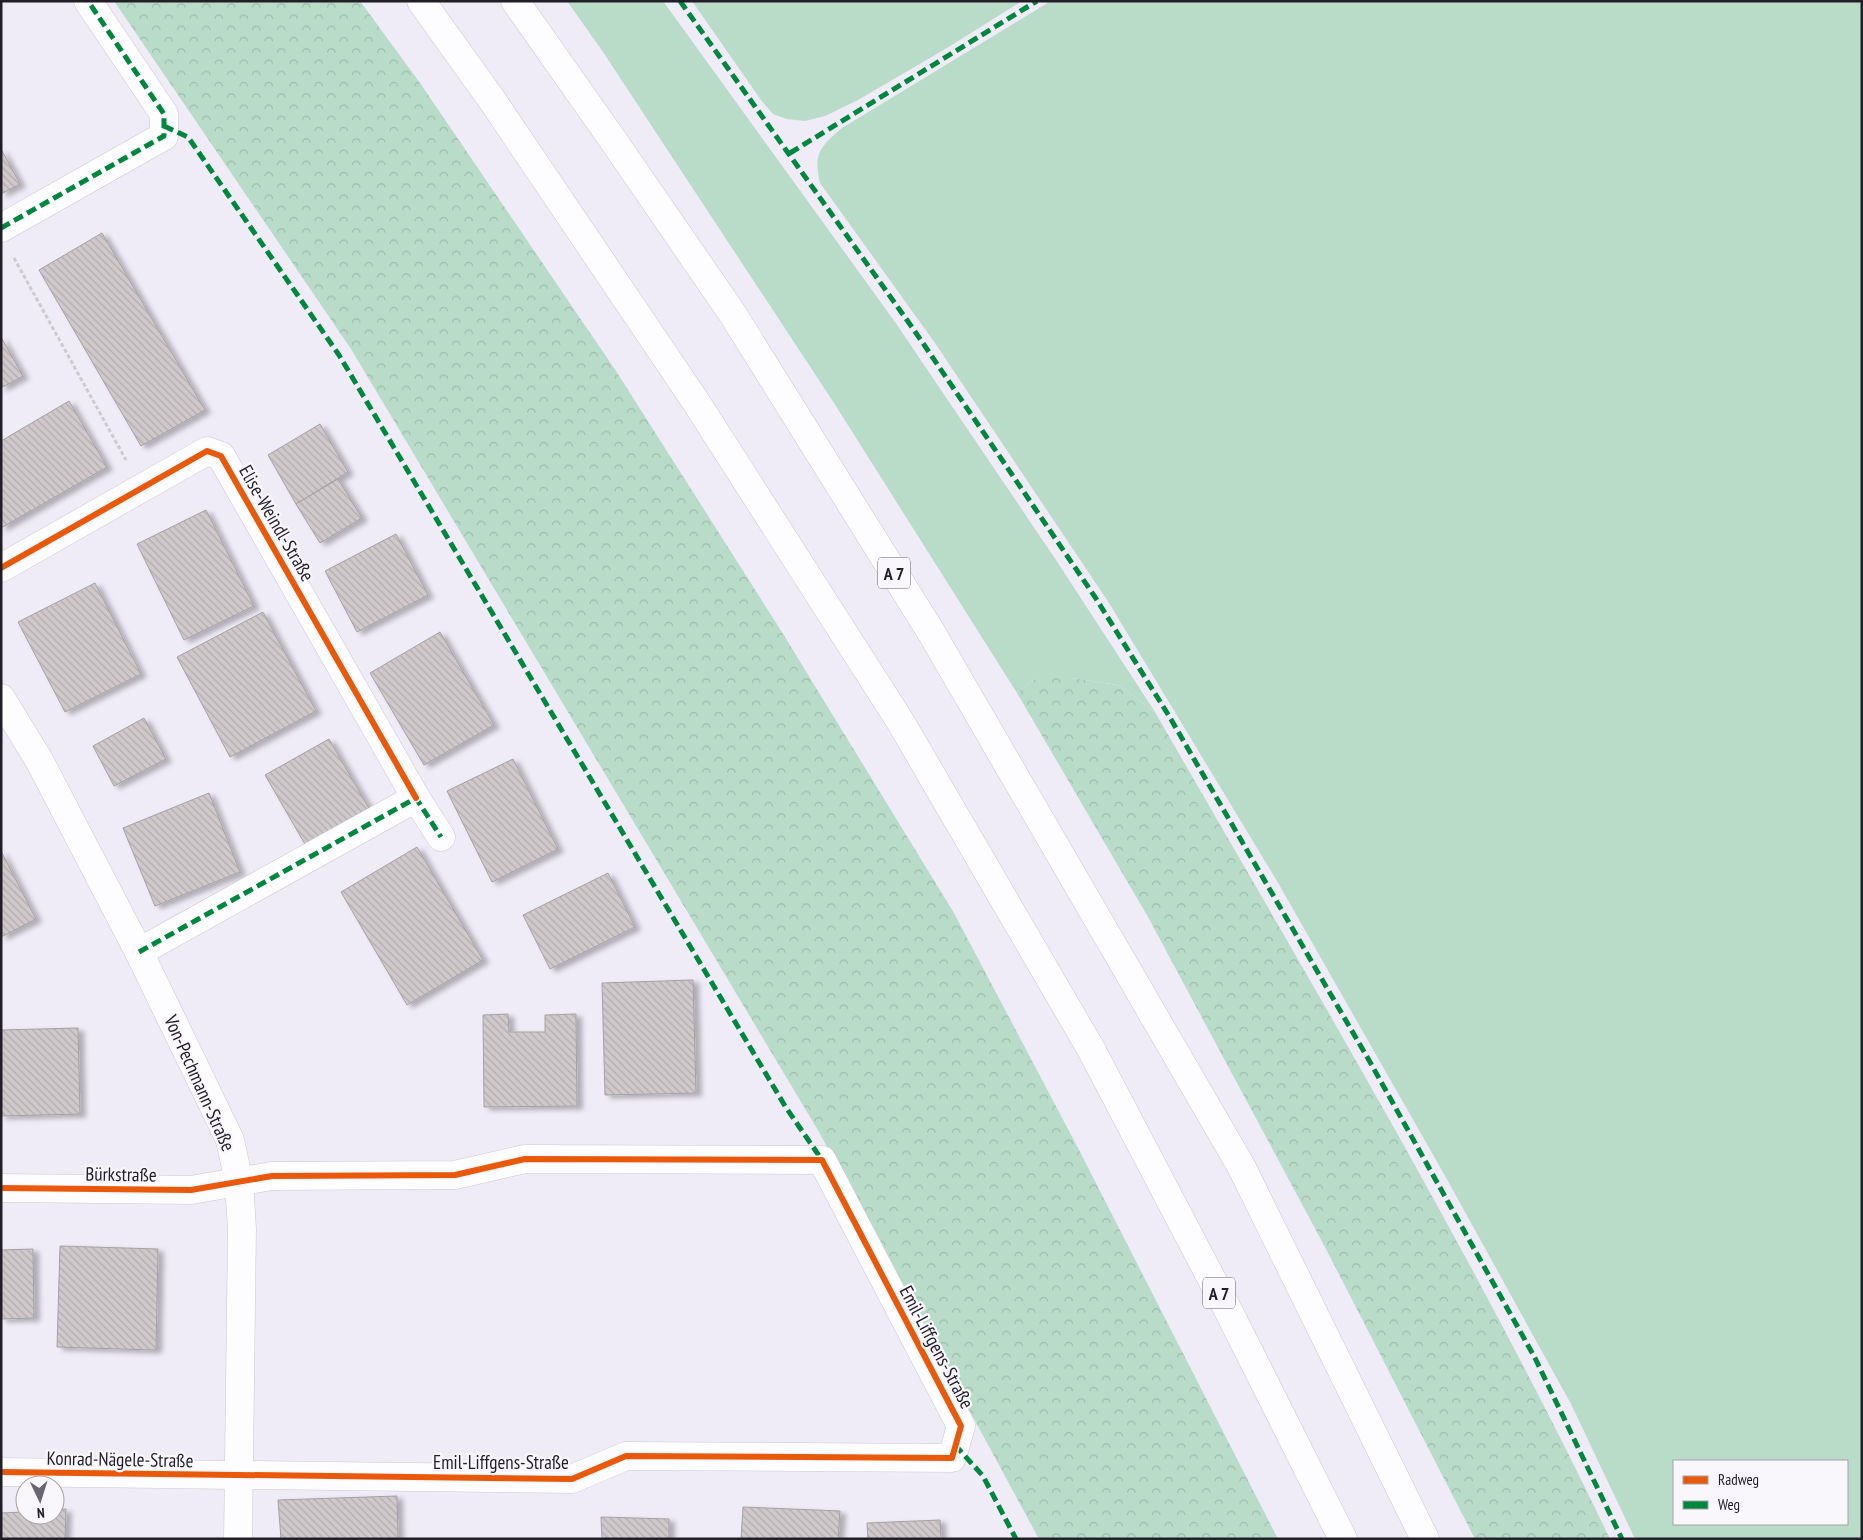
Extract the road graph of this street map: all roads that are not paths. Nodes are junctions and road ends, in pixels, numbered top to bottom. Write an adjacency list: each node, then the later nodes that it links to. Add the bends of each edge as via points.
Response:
1 (88, 1): 4 (main road, via 164,114 164,136)
2 (421, 1): 15 (main road, A 7, via 492,100 696,402 900,721 1091,1049)
3 (515, 1): 16 (main road, A 7, via 732,313 931,632 1241,1166)
4 (1, 228)
5 (1, 568): 7 (main road, Elise-Weindl-Straße, via 207,451 221,456)
6 (1, 698): 9 (main road, Von-Pechmann-Straße, via 39,760)
7 (416, 798): 8 (main road, Elise-Weindl-Straße); 9 (main road)
8 (440, 838)
9 (139, 952): 10 (main road, Von-Pechmann-Straße, via 230,1140)
10 (239, 1182): 11 (main road, Bürkstraße, via 191,1190); 13 (main road, Von-Pechmann-Straße, via 242,1229); 13 (main road, Emil-Liffgens-Straße, via 272,1176 455,1175 525,1159 822,1160 961,1426 952,1458 626,1456 572,1479)
11 (1, 1188)
12 (1, 1472): 13 (main road, Konrad-Nägele-Straße)
13 (238, 1475): 14 (main road, Von-Pechmann-Straße)
14 (238, 1539)
15 (1344, 1539)
16 (1424, 1539)

